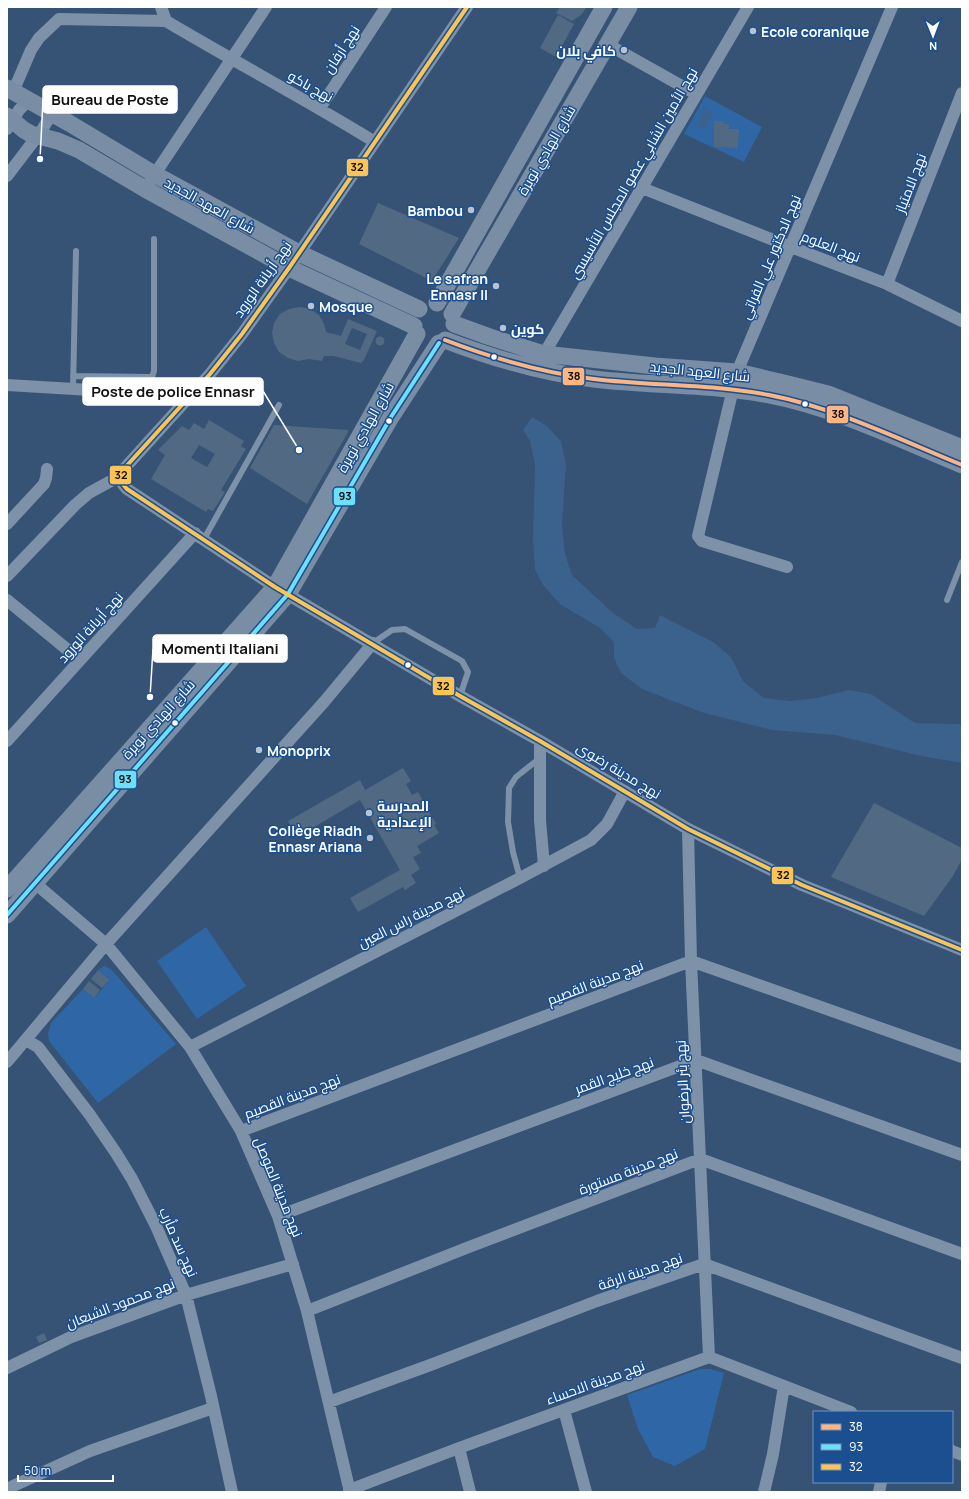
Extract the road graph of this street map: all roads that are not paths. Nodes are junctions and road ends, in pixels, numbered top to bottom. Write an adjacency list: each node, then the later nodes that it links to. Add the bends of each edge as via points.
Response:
1 (56, 7): 10 (street)
2 (161, 7): 11 (street)
3 (266, 7): 13 (street)
4 (386, 7): 18 (street, نهج أرفان)
5 (467, 7): 22 (street, نهج أريانة الورود)
6 (604, 7): 33 (main road, شارع الهادي نويرة)
7 (629, 7): 12 (main road, شارع الهادي نويرة)
8 (748, 7): 16 (street, نهج الأمين الشابي عضو المجلس التأسيسي)
9 (892, 7): 28 (street, نهج الدكتور علي الفراتي)
10 (59, 19): 11 (street); 14 (street, via 38,38)
11 (166, 21): 13 (street, نهج باكو)
12 (607, 44): 16 (street); 35 (main road, شارع الهادي نويرة)
13 (231, 59): 18 (street, نهج باكو); 23 (street)
14 (10, 90): 17 (main road, شارع العهد الجديد)
15 (962, 93): 32 (street, نهج الامتياز)
16 (696, 94): 25 (street, نهج الأمين الشابي عضو المجلس التأسيسي)
17 (29, 100): 19 (main road, شارع العهد الجديد); 20 (street)
18 (320, 108): 22 (street, نهج باكو)
19 (52, 113): 21 (street); 23 (main road, شارع العهد الجديد)
20 (8, 122): 21 (main road, شارع العهد الجديد)
21 (38, 136): 24 (street); 26 (main road, شارع العهد الجديد, via 79,150)
22 (375, 142): 30 (street, نهج أريانة الورود)
23 (154, 174): 26 (street); 30 (main road, شارع العهد الجديد)
24 (7, 176)
25 (642, 188): 28 (street, نهج العلوم); 39 (street, نهج الأمين الشابي عضو المجلس التأسيسي)
26 (145, 189): 31 (main road, شارع العهد الجديد)
27 (154, 239): 41 (lane, via 152,377)
28 (791, 247): 32 (street, نهج العلوم); 40 (street, نهج الدكتور علي الفراتي)
29 (76, 251): 41 (lane)
30 (299, 253): 31 (street, نهج أريانة الورود); 34 (main road, شارع العهد الجديد)
31 (289, 268): 37 (main road, شارع العهد الجديد); 45 (street, نهج أريانة الورود, via 242,334)
32 (887, 284): 36 (street, نهج العلوم)
33 (437, 303): 34 (main road, via 428,304); 35 (main road, via 446,307)
34 (420, 309): 37 (main road, via 416,314)
35 (453, 319): 38 (main road, via 451,333); 39 (main road, شارع العهد الجديد, via 490,338)
36 (962, 321)
37 (415, 330): 38 (main road, via 424,341); 47 (main road, شارع الهادي نويرة)
38 (442, 341): 44 (main road, شارع العهد الجديد, via 483,355 593,379); 47 (main road, شارع الهادي نويرة)
39 (544, 354): 40 (main road, شارع العهد الجديد)
40 (737, 372): 44 (street, نهج الدكتور علي الفراتي); 48 (main road, شارع العهد الجديد, via 828,394)
41 (73, 376): 43 (lane)
42 (7, 385): 43 (street)
43 (73, 389): 45 (street)
44 (732, 389): 49 (main road, شارع العهد الجديد, via 770,395 831,412); 55 (street, نهج الدكتور علي الفراتي, via 698,536 702,541)
45 (191, 396): 51 (street, نهج أريانة الورود)
46 (279, 404): 53 (lane)
47 (382, 415): 57 (main road, شارع الهادي نويرة)
48 (962, 448)
49 (962, 465)
50 (46, 469): 52 (street, via 44,484)
51 (120, 476): 53 (street, via 121,482 128,489); 56 (street, via 75,505)
52 (7, 524)
53 (199, 536): 57 (street); 61 (street, نهج أريانة الورود)
54 (962, 562): 59 (lane)
55 (787, 567)
56 (7, 576)
57 (282, 591): 60 (street, نهج مدينة رضوى); 69 (main road, شارع الهادي نويرة); 71 (main road, شارع الهادي نويرة)
58 (7, 600): 61 (street)
59 (947, 600)
60 (373, 643): 62 (street, نهج مدينة رضوى); 62 (lane, via 392,630 405,629 462,661 468,672); 74 (street, via 319,708)
61 (80, 660): 63 (street, نهج أريانة الورود)
62 (460, 696): 64 (street, نهج مدينة رضوى)
63 (7, 741)
64 (540, 741): 65 (street); 66 (street, نهج مدينة رضوى)
65 (540, 758): 68 (street, via 540,820); 70 (lane, via 516,777 509,788 508,822)
66 (625, 791): 67 (street, نهج مدينة رضوى); 68 (street, نهج مدينة راس العين, via 607,824 599,833)
67 (688, 830): 75 (street, نهج مدينة رضوى, via 802,885); 76 (street, نهج بئر الرضوان)
68 (544, 866): 70 (street, نهج مدينة راس العين)
69 (23, 872): 71 (street, نهج مدينة الموصل); 72 (main road, شارع الهادي نويرة)
70 (520, 878): 78 (street, نهج مدينة راس العين)
71 (35, 883): 73 (main road, شارع الهادي نويرة); 74 (street, نهج مدينة الموصل)
72 (7, 889)
73 (7, 915)
74 (106, 944): 77 (street); 78 (street, نهج مدينة الموصل)
75 (962, 950)
76 (691, 961): 79 (street); 80 (street, نهج بئر الرضوان); 82 (street, نهج مدينة القصيم)
77 (26, 1040): 81 (street); 89 (street, نهج سد مأرب, via 38,1047 116,1153 156,1226)
78 (190, 1047): 82 (street, نهج مدينة الموصل)
79 (962, 1057)
80 (696, 1060): 83 (street); 84 (street, نهج بئر الرضوان); 85 (street, نهج خليج القمر)
81 (7, 1062)
82 (241, 1131): 85 (street, نهج مدينة الموصل)
83 (962, 1156)
84 (700, 1159): 86 (street, نهج مدينة مستورة); 88 (street, نهج بئر الرضوان); 90 (street, نهج مدينة مستورة)
85 (278, 1216): 87 (street, نهج مدينة الموصل)
86 (962, 1254)
87 (293, 1264): 89 (street, نهج محمود الشبعان); 90 (street, نهج مدينة الموصل)
88 (704, 1264): 91 (street, نهج بئر الرضوان); 92 (street, نهج مدينة الرقة); 95 (street, نهج مدينة الرقة, via 597,1301)
89 (186, 1294): 93 (street, نهج محمود الشبعان, via 72,1337); 96 (street, نهج سد مأرب)
90 (308, 1311): 95 (street, نهج مدينة الموصل)
91 (709, 1357): 94 (street); 97 (street, نهج مدينة الاحساء)
92 (962, 1358)
93 (7, 1368)
94 (784, 1386): 98 (street); 105 (street)
95 (329, 1402): 101 (street, نهج مدينة الموصل)
96 (213, 1408): 100 (street, via 90,1451); 102 (street, نهج سد مأرب)
97 (564, 1410): 99 (street, نهج مدينة الاحساء); 104 (street)
98 (849, 1411)
99 (459, 1448): 101 (street, نهج مدينة الاحساء); 103 (street)
100 (12, 1487)
101 (349, 1491)
102 (232, 1492)
103 (470, 1492)
104 (586, 1492)
105 (764, 1492)

